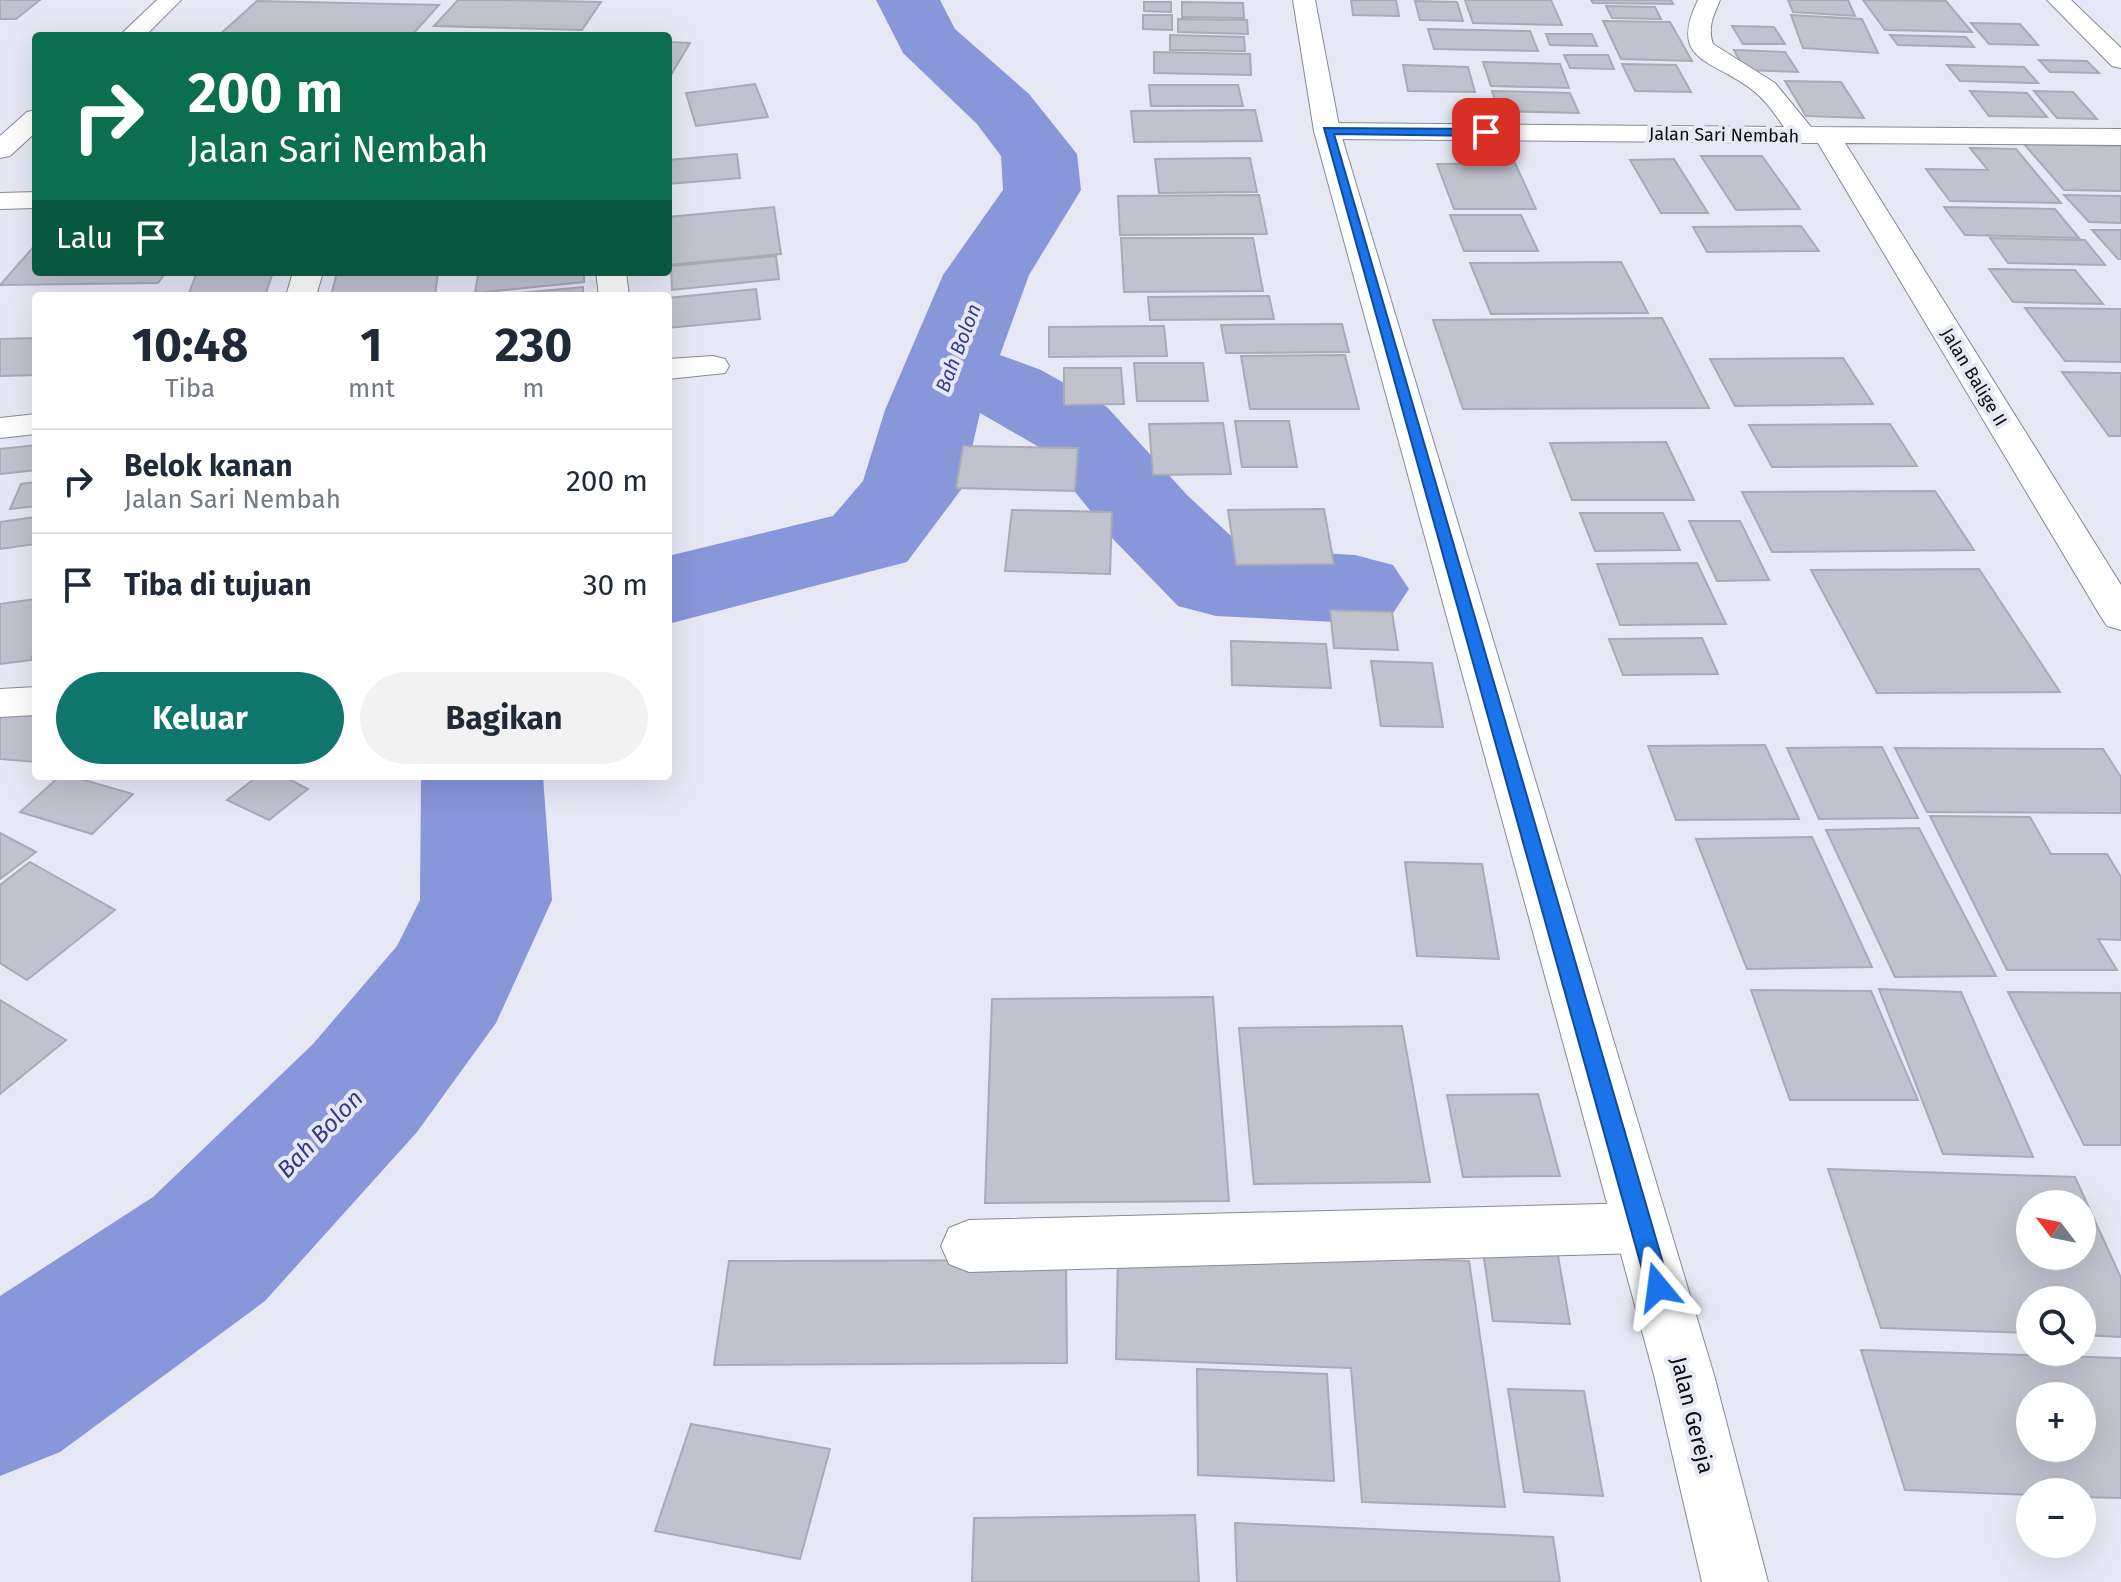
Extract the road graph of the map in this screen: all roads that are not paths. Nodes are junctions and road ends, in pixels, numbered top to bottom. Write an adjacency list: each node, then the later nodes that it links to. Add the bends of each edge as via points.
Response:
1 (170, 0): 5 (street)
2 (1304, 0): 8 (street, Jalan Gereja)
3 (1709, 0): 9 (street, Jalan Balige II, via 1699,28 1704,52 1767,89)
4 (2058, 0): 6 (street)
5 (135, 32)
6 (2121, 61)
7 (32, 122): 11 (street)
8 (1327, 131): 9 (street, Jalan Sari Nembah); 21 (street, Jalan Gereja)
9 (1816, 136): 10 (street, Jalan Sari Nembah); 18 (street, Jalan Balige II)
10 (2121, 137)
11 (0, 150)
12 (32, 200): 13 (street)
13 (0, 201)
14 (713, 366): 15 (street)
15 (672, 369)
16 (32, 424): 17 (street)
17 (0, 428)
18 (2121, 617)
19 (32, 701): 20 (street)
20 (0, 703)
21 (1642, 1228): 22 (street); 23 (street, Jalan Gereja)
22 (969, 1246)
23 (1735, 1582)

